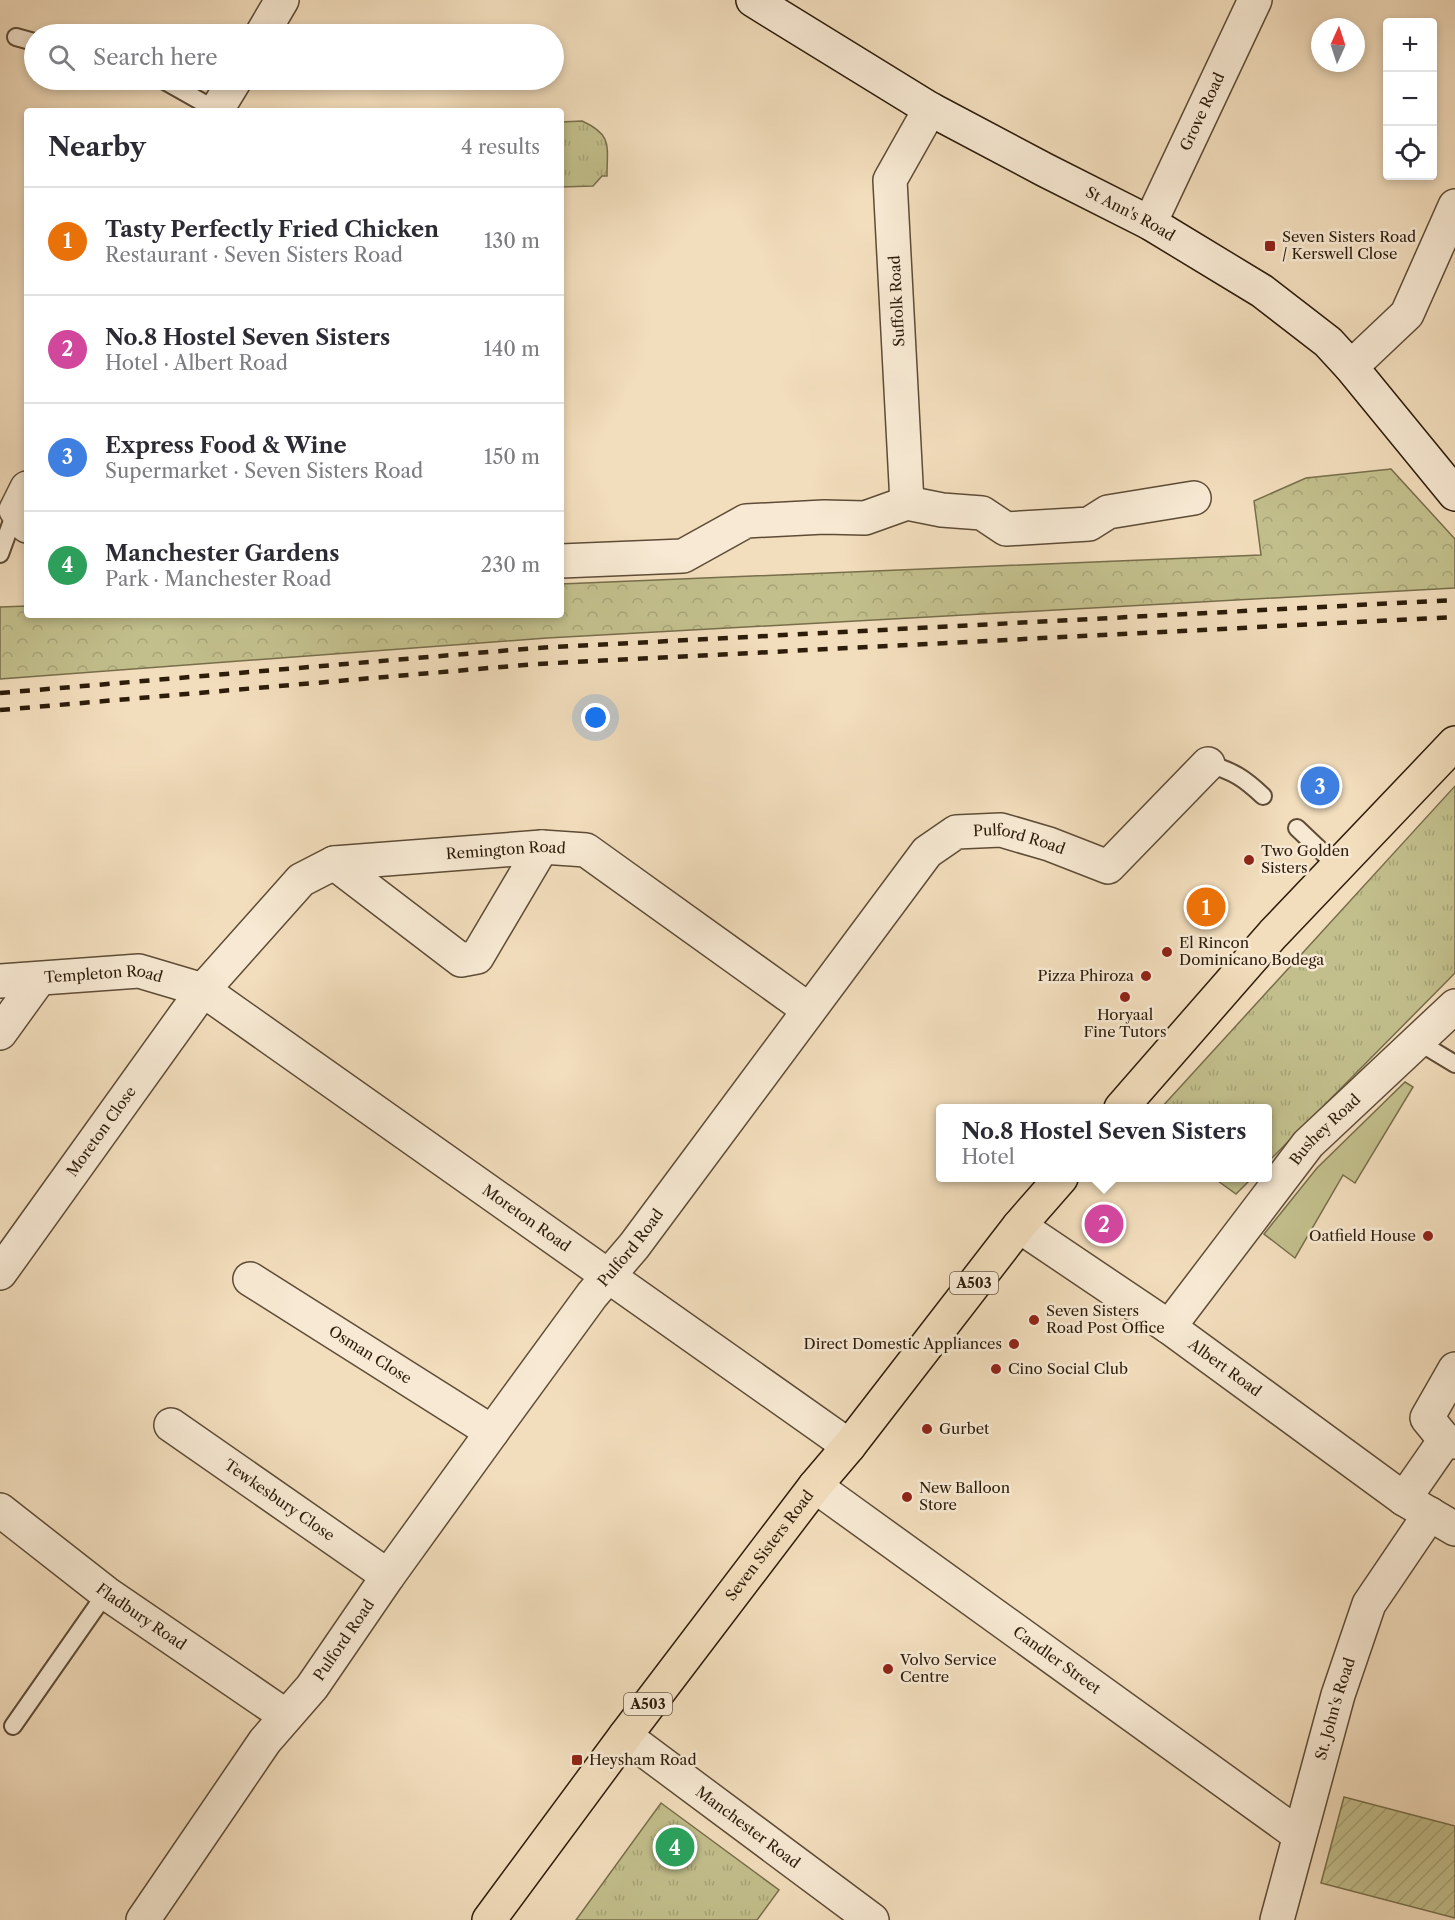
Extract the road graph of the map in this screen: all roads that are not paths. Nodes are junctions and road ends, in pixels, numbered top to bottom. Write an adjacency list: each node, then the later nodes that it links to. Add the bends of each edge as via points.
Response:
1 (282, 0): 4 (street)
2 (753, 0): 11 (street, St Ann's Road)
3 (1255, 0): 13 (street, Grove Road)
4 (268, 24)
5 (16, 38): 6 (lane)
6 (24, 40)
7 (181, 90): 9 (lane)
8 (229, 90): 10 (street)
9 (212, 108)
10 (217, 108)
11 (930, 109): 13 (street, St Ann's Road); 17 (street, Suffolk Road, via 890,180)
12 (1455, 206): 14 (street, via 1407,314)
13 (1150, 223): 14 (street, St Ann's Road, via 1262,291 1328,342)
14 (1351, 367): 15 (street, St Ann's Road)
15 (1455, 494)
16 (1194, 498): 17 (street, via 1108,512 1089,524 1006,529 982,513)
17 (907, 503): 20 (street, via 865,518 746,520 683,556)
18 (24, 508): 19 (lane)
19 (0, 554)
20 (564, 561)
21 (1455, 743): 27 (highway)
22 (1208, 764): 23 (lane, via 1230,770); 32 (street, Pulford Road, via 1108,867 1000,830 956,832 927,852)
23 (1263, 796)
24 (1296, 828): 27 (lane)
25 (542, 847): 26 (street, Remington Road); 26 (street, via 477,957 461,960); 32 (street, Remington Road, via 586,850)
26 (334, 863): 30 (street, Remington Road, via 301,880)
27 (1337, 866): 36 (highway)
28 (39, 979): 29 (street, Templeton Road); 30 (street, Templeton Road, via 139,971); 33 (street)
29 (0, 981)
30 (203, 990): 39 (street, Moreton Close); 40 (street, Moreton Road)
31 (1455, 1006): 34 (street, Bushey Road)
32 (809, 1010): 40 (street, Pulford Road)
33 (0, 1033)
34 (1417, 1041): 35 (lane); 42 (street, Bushey Road, via 1308,1144)
35 (1455, 1064)
36 (1124, 1104)
37 (1058, 1182): 38 (highway, Seven Sisters Road / A503)
38 (1019, 1226): 42 (street, Albert Road); 47 (highway, Seven Sisters Road / A503)
39 (0, 1273)
40 (608, 1276): 45 (street, Pulford Road); 47 (street, Moreton Road)
41 (250, 1279): 45 (street, Osman Close)
42 (1169, 1327): 50 (street, Albert Road)
43 (1455, 1369): 46 (street, via 1426,1418)
44 (171, 1425): 51 (street, Tewkesbury Close)
45 (492, 1432): 51 (street, Pulford Road)
46 (1450, 1441): 50 (street, St. John's Road)
47 (849, 1446): 48 (highway, Seven Sisters Road / A503)
48 (815, 1486): 55 (highway, Seven Sisters Road / A503); 56 (street, Candler Street)
49 (0, 1510): 52 (street, Fladbury Road)
50 (1429, 1514): 56 (street, St. John's Road, via 1369,1604 1338,1695)
51 (388, 1576): 53 (street, Pulford Road, via 312,1686)
52 (106, 1593): 53 (street, Fladbury Road); 54 (lane)
53 (286, 1716): 57 (street, Pulford Road)
54 (13, 1726)
55 (625, 1736): 58 (highway, Seven Sisters Road / A503); 59 (street, Manchester Road)
56 (1299, 1834): 60 (street, St. John's Road)
57 (142, 1920)
58 (489, 1920)
59 (872, 1920)
60 (1277, 1920)

